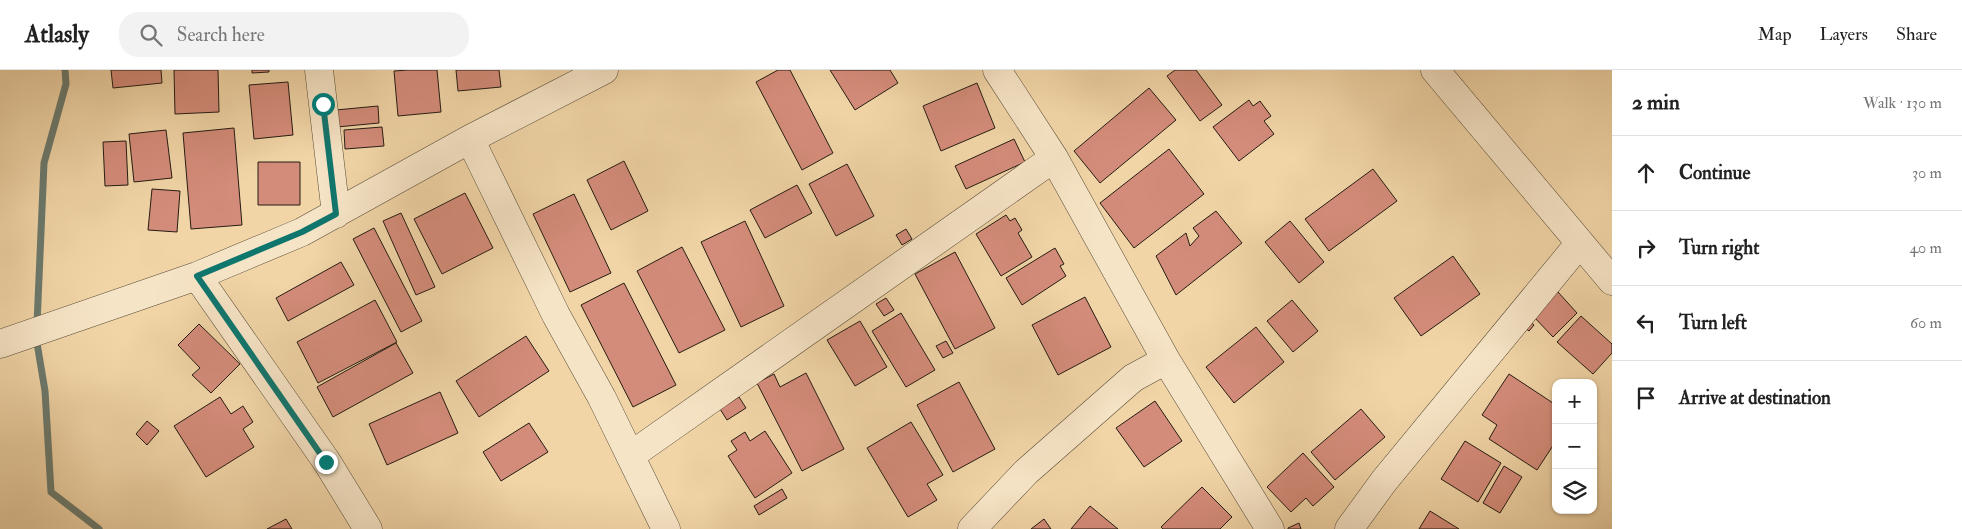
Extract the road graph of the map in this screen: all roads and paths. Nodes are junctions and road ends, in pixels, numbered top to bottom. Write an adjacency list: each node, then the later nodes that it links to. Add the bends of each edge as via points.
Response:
1 (320, 70): 7 (street)
2 (604, 70): 5 (street)
3 (997, 70): 6 (street)
4 (1435, 70): 8 (street)
5 (470, 139): 7 (street); 13 (street)
6 (1054, 158): 12 (street); 13 (street)
7 (336, 214): 9 (street, via 302,232)
8 (1579, 244): 10 (street); 18 (street, via 1384,481)
9 (197, 276): 11 (street); 14 (street, via 326,462)
10 (1612, 281)
11 (10, 341)
12 (1166, 360): 16 (street, via 1133,378 1026,472); 17 (street)
13 (630, 456): 15 (street)
14 (368, 529)
15 (666, 529)
16 (972, 529)
17 (1270, 529)
18 (1349, 529)

